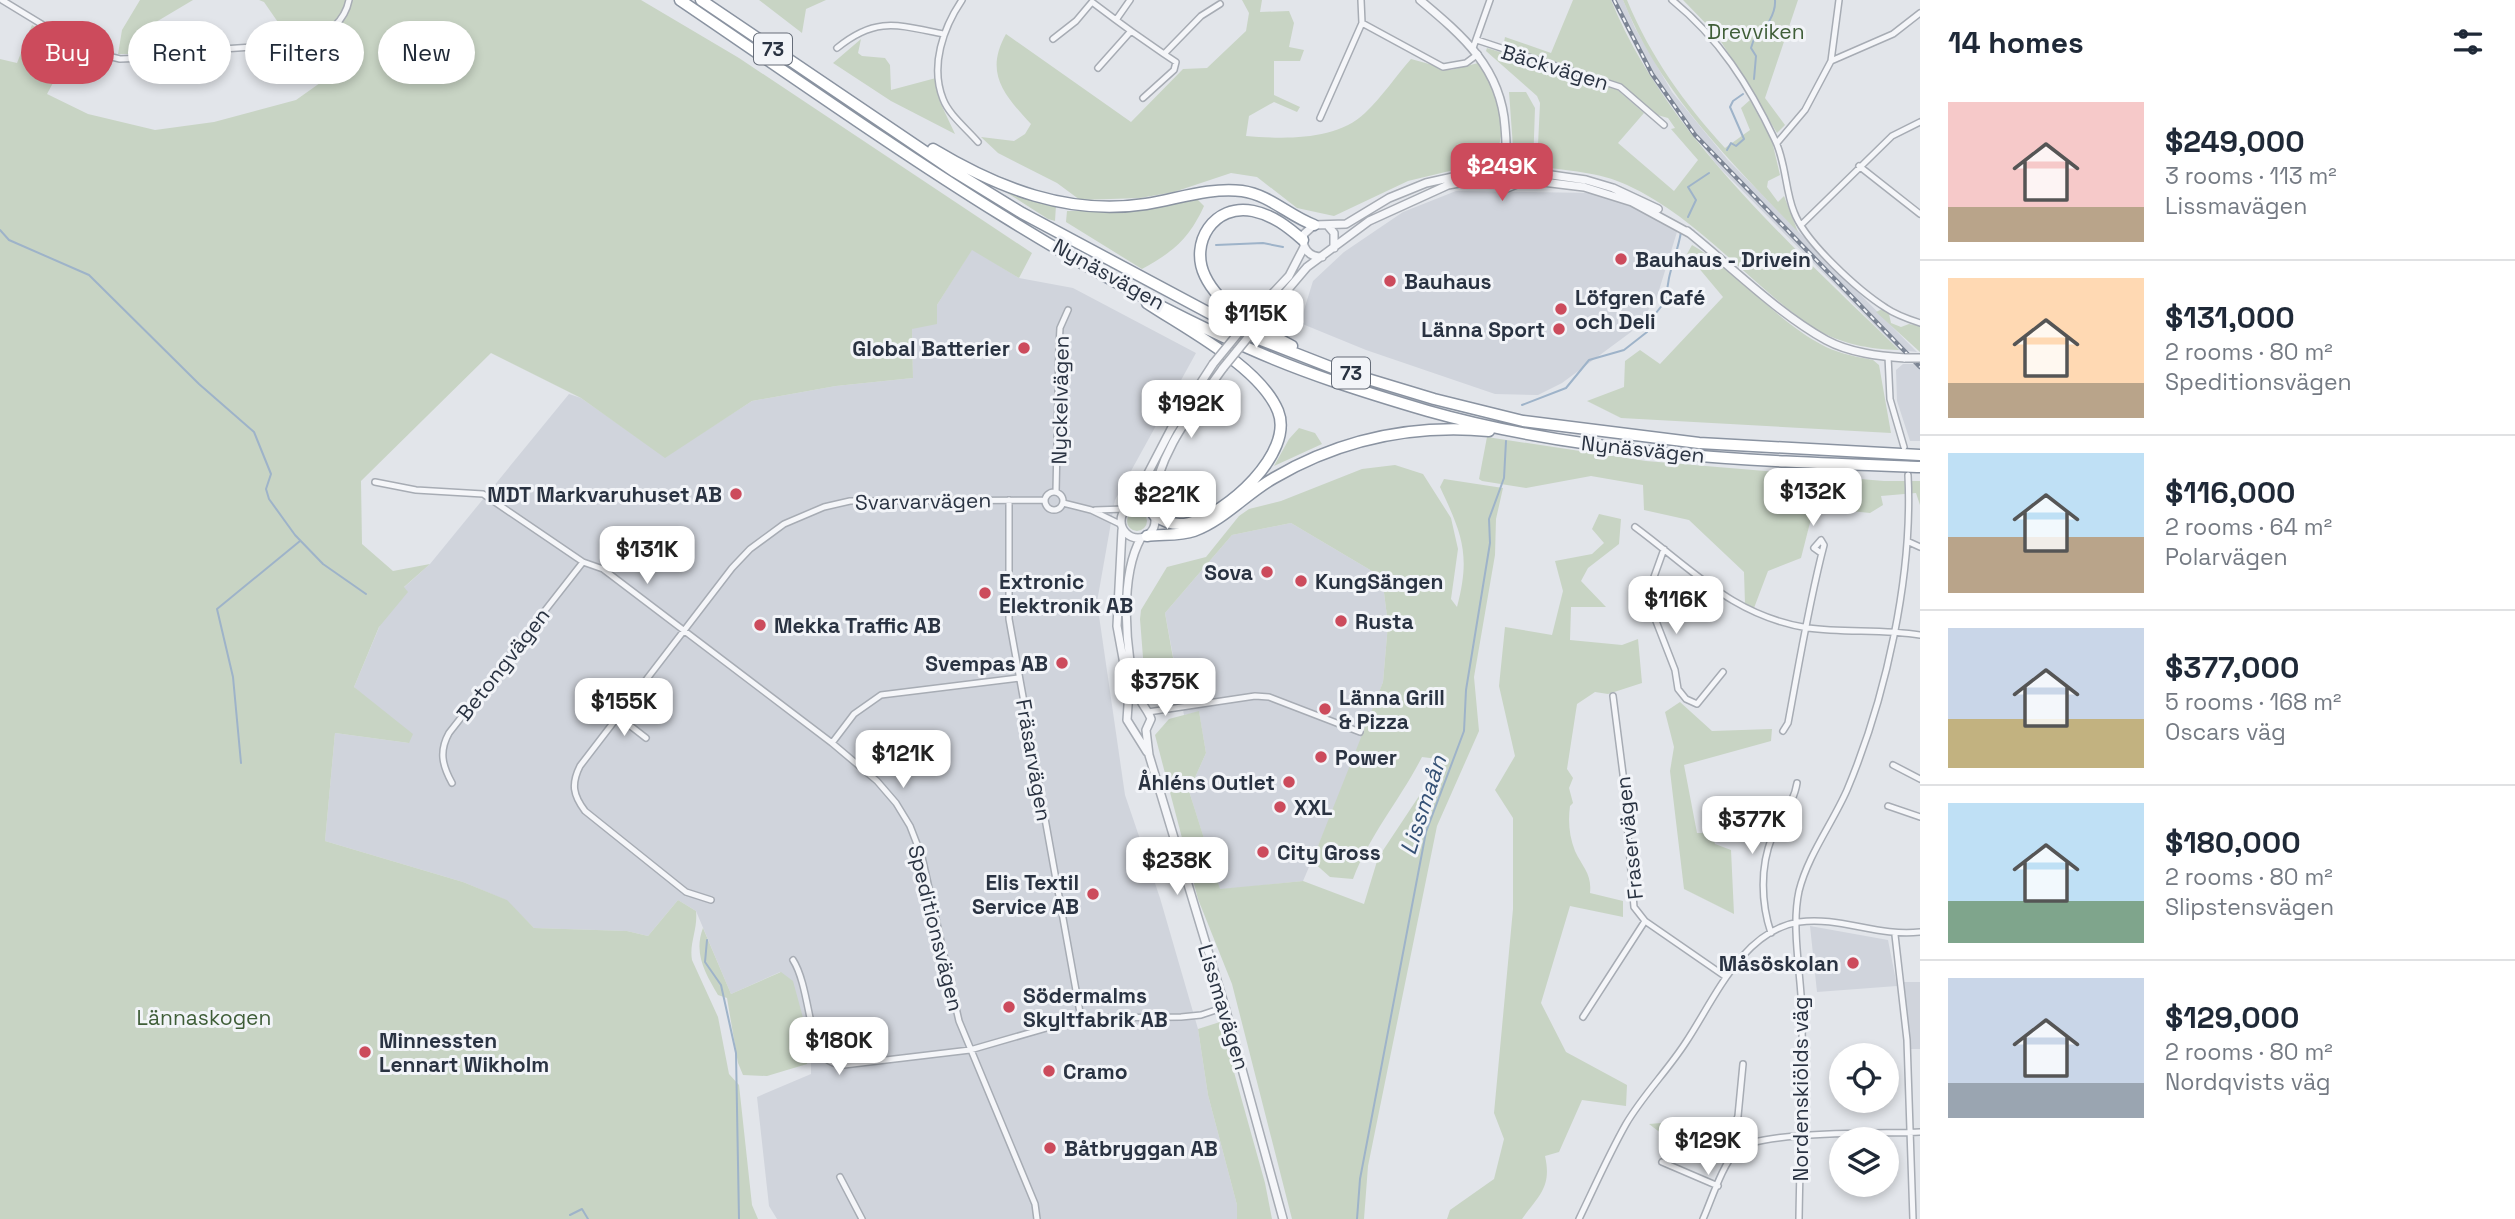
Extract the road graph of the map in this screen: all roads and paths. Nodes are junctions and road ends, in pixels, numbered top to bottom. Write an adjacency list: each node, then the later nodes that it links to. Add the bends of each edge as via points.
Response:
1 (2, 0): 2 (street, via 84,50 120,59 307,43 340,21)
2 (349, 0)
3 (680, 0): 46 (highway, Nynäsvägen / 73, via 956,186)
4 (701, 0): 25 (highway, Nynäsvägen / 73)
5 (962, 0): 18 (street)
6 (1130, 0): 15 (street)
7 (1361, 0): 16 (street)
8 (1420, 0): 21 (street)
9 (1490, 0): 21 (street)
10 (1672, 0): 31 (street, via 1721,47)
11 (1839, 0): 23 (street)
12 (1091, 1): 15 (street); 19 (street, via 1076,22)
13 (1220, 4): 22 (street, via 1201,16)
14 (1920, 13): 23 (street, via 1893,34)
15 (1116, 20): 17 (street)
16 (1362, 23): 21 (street, via 1443,67 1466,63); 27 (street)
17 (1131, 32): 22 (street); 24 (street)
18 (943, 34): 20 (street, via 890,23 859,32); 30 (street, via 938,64 943,100)
19 (1053, 39)
20 (837, 48)
21 (1476, 48): 29 (street, Bäckvägen, via 1620,88); 32 (street, via 1499,92)
22 (1164, 54): 26 (street, via 1176,62 1174,70)
23 (1832, 61): 31 (street, via 1805,110)
24 (1098, 68)
25 (846, 98): 39 (highway, via 983,177 1042,199 1111,207 1213,191 1242,191 1274,202); 51 (highway, Nynäsvägen / 73, via 1033,219 1256,338)
26 (1143, 98)
27 (1320, 118)
28 (1920, 122): 34 (street, via 1892,136)
29 (1664, 125)
30 (978, 142)
31 (1777, 143): 40 (street, via 1788,197)
32 (1506, 148): 33 (street); 35 (street)
33 (1500, 166): 35 (street); 36 (street); 41 (street, via 1426,183 1389,198 1346,224)
34 (1858, 166): 38 (street); 40 (street)
35 (1516, 169): 37 (street); 42 (street, via 1613,188 1654,206)
36 (1495, 181): 37 (street, via 1505,189); 44 (street, via 1486,178 1448,185 1369,221)
37 (1516, 185): 42 (street, via 1546,180 1612,194)
38 (1920, 214)
39 (1314, 225): 41 (street); 43 (street, via 1304,234)
40 (1801, 225): 48 (street, via 1875,301)
41 (1329, 227): 44 (street, via 1336,242)
42 (1691, 234): 49 (street, via 1828,341)
43 (1304, 244): 45 (street, via 1315,257); 51 (highway, via 1265,215 1237,211 1215,219 1199,250 1205,277 1241,314 1269,334); 62 (street, bridge, via 1289,276 1213,364 1171,429)
44 (1334, 250): 45 (street)
45 (1323, 257): 65 (street, bridge, via 1307,267 1197,404 1160,466)
46 (1097, 271): 52 (highway, Nynäsvägen / 73, via 1247,348 1334,382 1431,412); 65 (highway, via 1236,363 1266,392 1281,423 1281,440 1272,458 1222,505 1190,523 1170,523)
47 (1068, 310): 58 (street, Nyckelvägen, via 1059,337)
48 (1920, 323)
49 (1888, 356): 50 (street, bridge); 53 (street, via 1890,399)
50 (1920, 358)
51 (1338, 369): 54 (highway, Nynäsvägen / 73, via 1523,421 1699,443)
52 (1526, 434): 55 (highway, Nynäsvägen / 73, via 1696,456); 68 (highway, via 1460,428 1376,436 1306,461 1192,532)
53 (1904, 447)
54 (1920, 455)
55 (1920, 467)
56 (1908, 475): 69 (street, Nordenskiölds väg)
57 (375, 482): 73 (street, via 483,494)
58 (1056, 492): 60 (street); 61 (street)
59 (1009, 500): 60 (street, Svarvarvägen); 76 (street, Svarvarvägen, via 850,501 803,515 750,549); 79 (street, Fräsarvägen, via 1008,607)
60 (1045, 500): 61 (street, via 1054,510)
61 (1063, 503): 64 (street)
62 (1132, 504): 63 (street); 65 (street, via 1146,506)
63 (1125, 509): 64 (street); 66 (street)
64 (1091, 510): 66 (street)
65 (1153, 513): 68 (street, via 1154,527)
66 (1121, 527): 68 (street, via 1132,538); 83 (street, Lissmavägen, via 1117,626)
67 (1635, 527): 71 (street)
68 (1144, 537): 81 (street, Lissmavägen, via 1132,564 1128,617 1130,659)
69 (1909, 542): 70 (street); 75 (street, Nordenskiölds väg)
70 (1920, 547)
71 (1664, 549): 74 (street, via 1725,598 1759,615); 78 (street, via 1650,588 1654,616 1678,689 1697,704)
72 (1821, 553): 74 (street)
73 (583, 562): 76 (street, Speditionsvägen, via 605,570); 94 (street, Betongvägen, via 450,733 442,750)
74 (1805, 627): 75 (street); 87 (street)
75 (1894, 631): 77 (street); 100 (street, Nordenskiölds väg, via 1859,757 1806,869)
76 (685, 632): 84 (street, Svarvarvägen); 90 (street, Speditionsvägen)
77 (1920, 635)
78 (1723, 672)
79 (1019, 678): 90 (street, via 881,695 854,715); 108 (street, Fräsarvägen)
80 (1613, 696): 99 (street, Fraservägen, via 1630,885 1634,907)
81 (1146, 711): 82 (street); 83 (street, via 1137,708); 85 (street, Lissmavägen)
82 (1170, 711): 85 (street); 88 (street, via 1269,697)
83 (1129, 713): 86 (street, Lissmavägen, via 1128,724)
84 (619, 717): 89 (street); 98 (street, Svarvarvägen, via 573,779 577,800 686,892)
85 (1148, 726): 86 (street); 91 (street, Lissmavägen)
86 (1134, 731): 91 (street, Lissmavägen)
87 (1783, 731)
88 (1360, 732)
89 (646, 738)
90 (832, 743): 109 (street, Speditionsvägen, via 877,781 911,826)
91 (1149, 755): 106 (street, Lissmavägen)
92 (1893, 765): 93 (street)
93 (1920, 779)
94 (452, 783)
95 (1797, 783): 102 (street, via 1763,866)
96 (1888, 806): 97 (street)
97 (1920, 817)
98 (711, 900)
99 (1645, 921): 105 (street, Fraservägen); 107 (street)
100 (1798, 922): 102 (street); 103 (street, via 1824,921); 113 (street, Nordenskiölds väg)
101 (1920, 932): 103 (street)
102 (1771, 933): 105 (street)
103 (1895, 935): 112 (street, via 1907,1040)
104 (793, 960): 109 (street, via 803,975 819,1050 833,1063)
105 (1726, 977): 121 (street, via 1686,1043 1628,1122)
106 (1225, 1007): 108 (street, via 1181,1017); 120 (street, Lissmavägen)
107 (1583, 1017)
108 (1081, 1018): 109 (street)
109 (970, 1050): 119 (street, Speditionsvägen, via 1035,1204)
110 (1743, 1064): 114 (street, via 1738,1116 1729,1140)
111 (1920, 1132): 112 (street)
112 (1911, 1133): 113 (street); 124 (street)
113 (1800, 1136): 114 (street); 123 (street, Nordenskiölds väg)
114 (1737, 1150): 117 (street)
115 (1662, 1162): 117 (street)
116 (840, 1177): 118 (street)
117 (1718, 1186): 122 (street)
118 (862, 1219)
119 (1037, 1219)
120 (1283, 1219)
121 (1579, 1219)
122 (1703, 1219)
123 (1799, 1219)
124 (1913, 1219)

